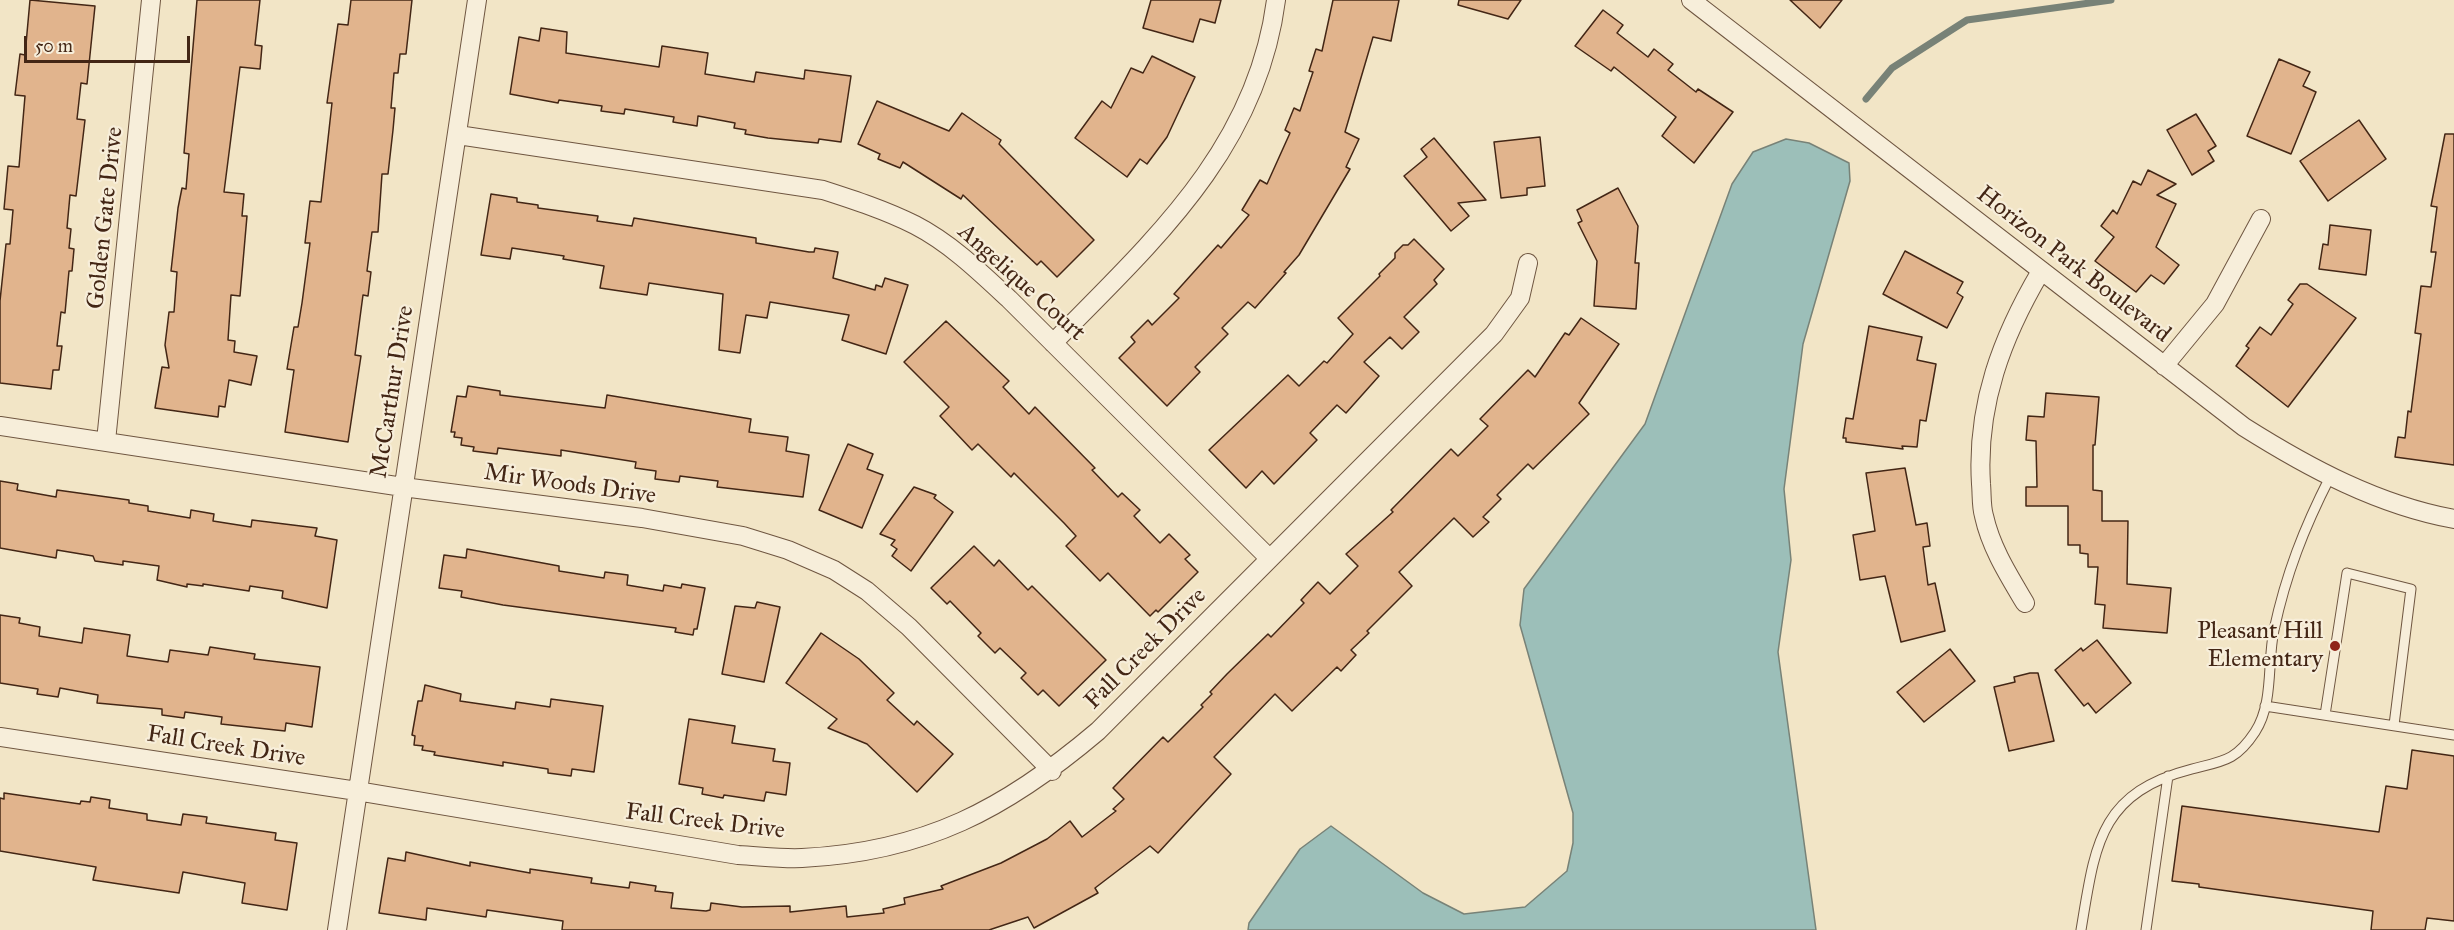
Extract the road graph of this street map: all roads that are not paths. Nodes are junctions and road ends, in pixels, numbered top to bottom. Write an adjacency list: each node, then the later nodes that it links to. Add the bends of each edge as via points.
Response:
1 (152, 0): 12 (street, Golden Gate Drive)
2 (477, 0): 5 (street, McCarthur Drive)
3 (1276, 0): 9 (street, via 1263,62 1220,155 1157,238)
4 (1691, 0): 8 (street, Horizon Park Boulevard)
5 (458, 135): 9 (street, Angelique Court, via 823,190 876,207 916,225 949,247); 14 (street, McCarthur Drive)
6 (2261, 219): 10 (street, via 2215,304)
7 (1528, 263): 16 (street, Fall Creek Drive, via 1520,298 1494,334)
8 (2041, 271): 10 (street, Horizon Park Boulevard); 17 (street, via 2016,313 1997,358 1986,402 1980,460 1984,516 2001,562)
9 (1053, 343): 16 (street, Angelique Court)
10 (2164, 366): 13 (street, Horizon Park Boulevard, via 2244,426)
11 (0, 426): 12 (street, Mir Woods Drive)
12 (106, 441): 14 (street, Mir Woods Drive)
13 (2330, 477): 15 (street, Horizon Park Boulevard, via 2385,500); 18 (lane, via 2302,534 2285,581 2273,633)
14 (403, 487): 23 (street, Mir Woods Drive, via 642,518 743,537 788,550 834,570 867,591 909,627); 25 (street, McCarthur Drive)
15 (2454, 519)
16 (1269, 558): 23 (street, Fall Creek Drive, via 1098,731)
17 (2025, 603)
18 (2265, 706): 19 (lane); 24 (lane, via 2256,730 2240,751 2222,763)
19 (2325, 716): 20 (lane); 20 (lane, via 2347,573 2411,589)
20 (2394, 725): 21 (lane)
21 (2454, 735)
22 (0, 737): 25 (street, Fall Creek Drive)
23 (1052, 771): 25 (street, Fall Creek Drive, via 951,828 903,843 802,858 738,855)
24 (2168, 776): 27 (lane, via 2132,793 2112,818 2098,845); 28 (lane)
25 (357, 791): 26 (street, McCarthur Drive)
26 (337, 930)
27 (2081, 930)
28 (2146, 930)

